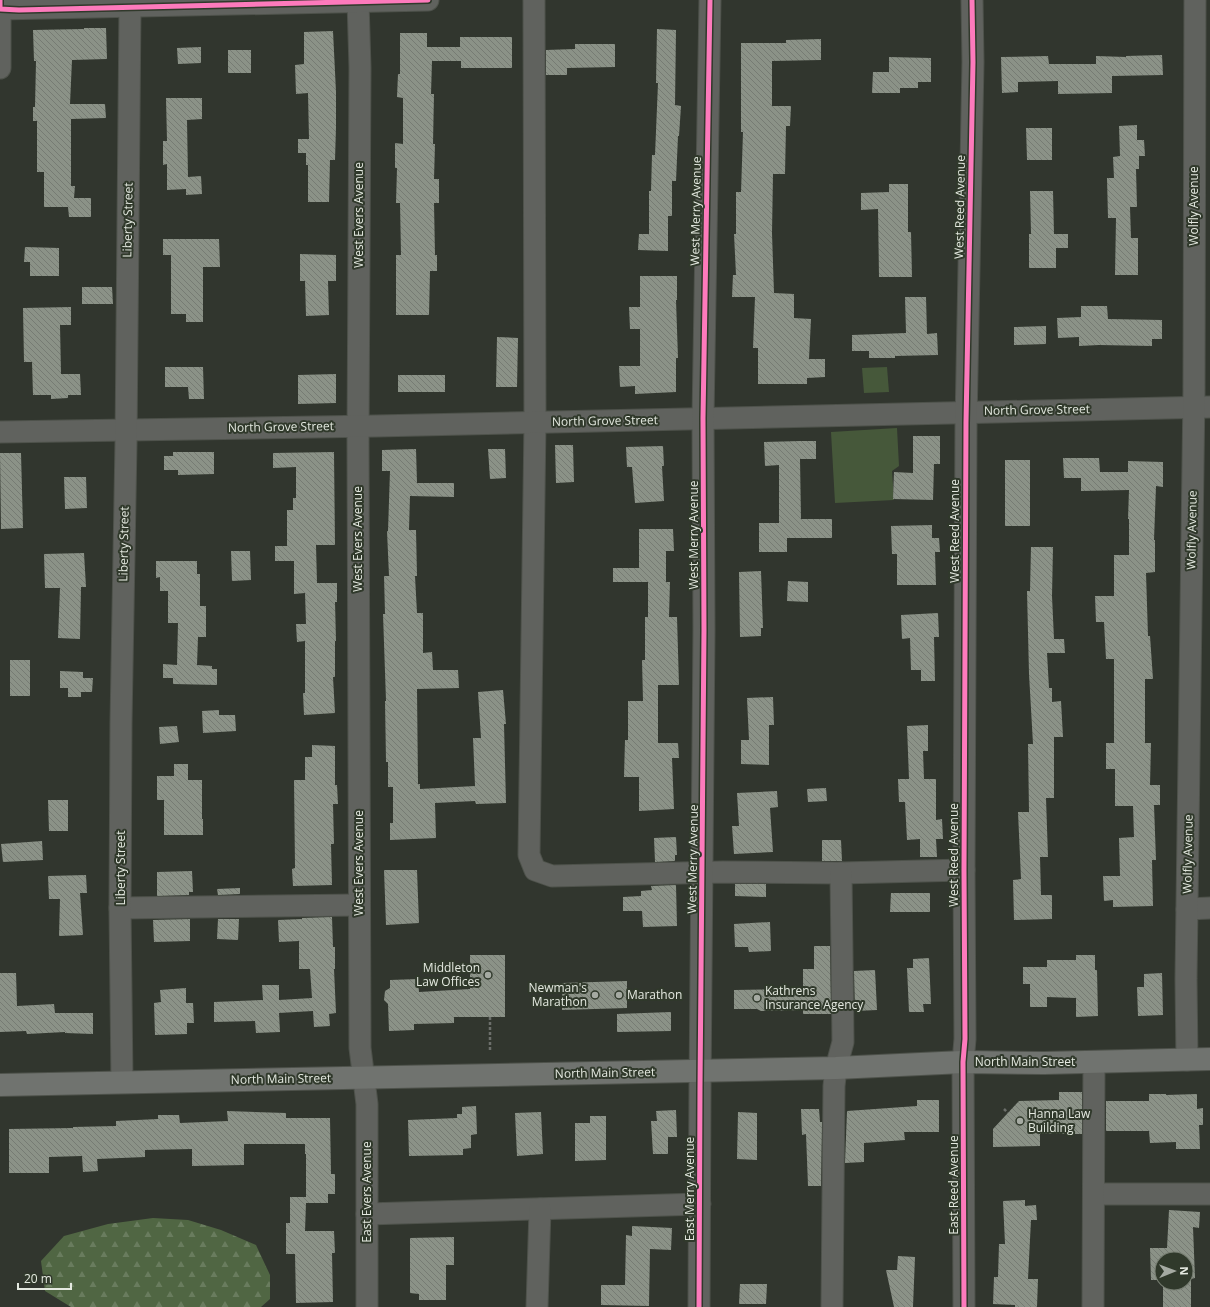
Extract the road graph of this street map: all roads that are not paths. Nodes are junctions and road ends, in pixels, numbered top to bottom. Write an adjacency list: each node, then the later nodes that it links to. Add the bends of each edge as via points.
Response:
1 (0, 0): 9 (street)
2 (428, 0): 7 (street)
3 (534, 0): 14 (street)
4 (710, 0): 13 (street, West Merry Avenue)
5 (972, 0): 12 (street, West Reed Avenue)
6 (1195, 0): 11 (street, Wolfly Avenue)
7 (358, 2): 8 (street); 15 (street, West Evers Avenue)
8 (130, 7): 9 (street); 16 (street, Liberty Street)
9 (0, 9): 10 (street)
10 (0, 68)
11 (1202, 407): 12 (street, North Grove Street); 24 (street, Wolfly Avenue)
12 (966, 412): 13 (street, North Grove Street); 18 (street, West Reed Avenue)
13 (703, 418): 14 (street, North Grove Street); 19 (street, West Merry Avenue)
14 (535, 422): 15 (street, North Grove Street); 19 (street, via 529,855 535,870 552,876)
15 (358, 426): 16 (street, North Grove Street); 21 (street, West Evers Avenue)
16 (126, 430): 17 (street, North Grove Street); 22 (street, Liberty Street)
17 (0, 432)
18 (964, 870): 20 (street); 27 (street, West Reed Avenue, via 966,1039)
19 (703, 873): 20 (street); 30 (street, West Merry Avenue)
20 (841, 873): 29 (street, via 842,1042)
21 (359, 904): 22 (street); 31 (street, West Evers Avenue, via 360,1053)
22 (120, 908): 32 (street, Liberty Street)
23 (1210, 908): 24 (street)
24 (1187, 909): 26 (street, Wolfly Avenue)
25 (1210, 1059): 26 (main road, North Main Street)
26 (1187, 1060): 28 (main road, North Main Street)
27 (963, 1062): 28 (main road, North Main Street); 29 (main road, North Main Street); 43 (street, East Reed Avenue)
28 (1094, 1062): 34 (street)
29 (836, 1068): 30 (main road, North Main Street); 42 (street)
30 (700, 1071): 31 (main road, North Main Street); 36 (street, East Merry Avenue)
31 (363, 1077): 32 (main road, North Main Street); 38 (street, East Evers Avenue, via 367,1104)
32 (122, 1082): 33 (main road, North Main Street)
33 (0, 1085)
34 (1094, 1194): 35 (street); 44 (street)
35 (1210, 1194)
36 (700, 1204): 37 (street); 41 (street, East Merry Avenue)
37 (540, 1209): 38 (street); 40 (street)
38 (367, 1214): 39 (street, East Evers Avenue)
39 (367, 1307)
40 (537, 1307)
41 (699, 1307)
42 (832, 1307)
43 (964, 1307)
44 (1093, 1307)

